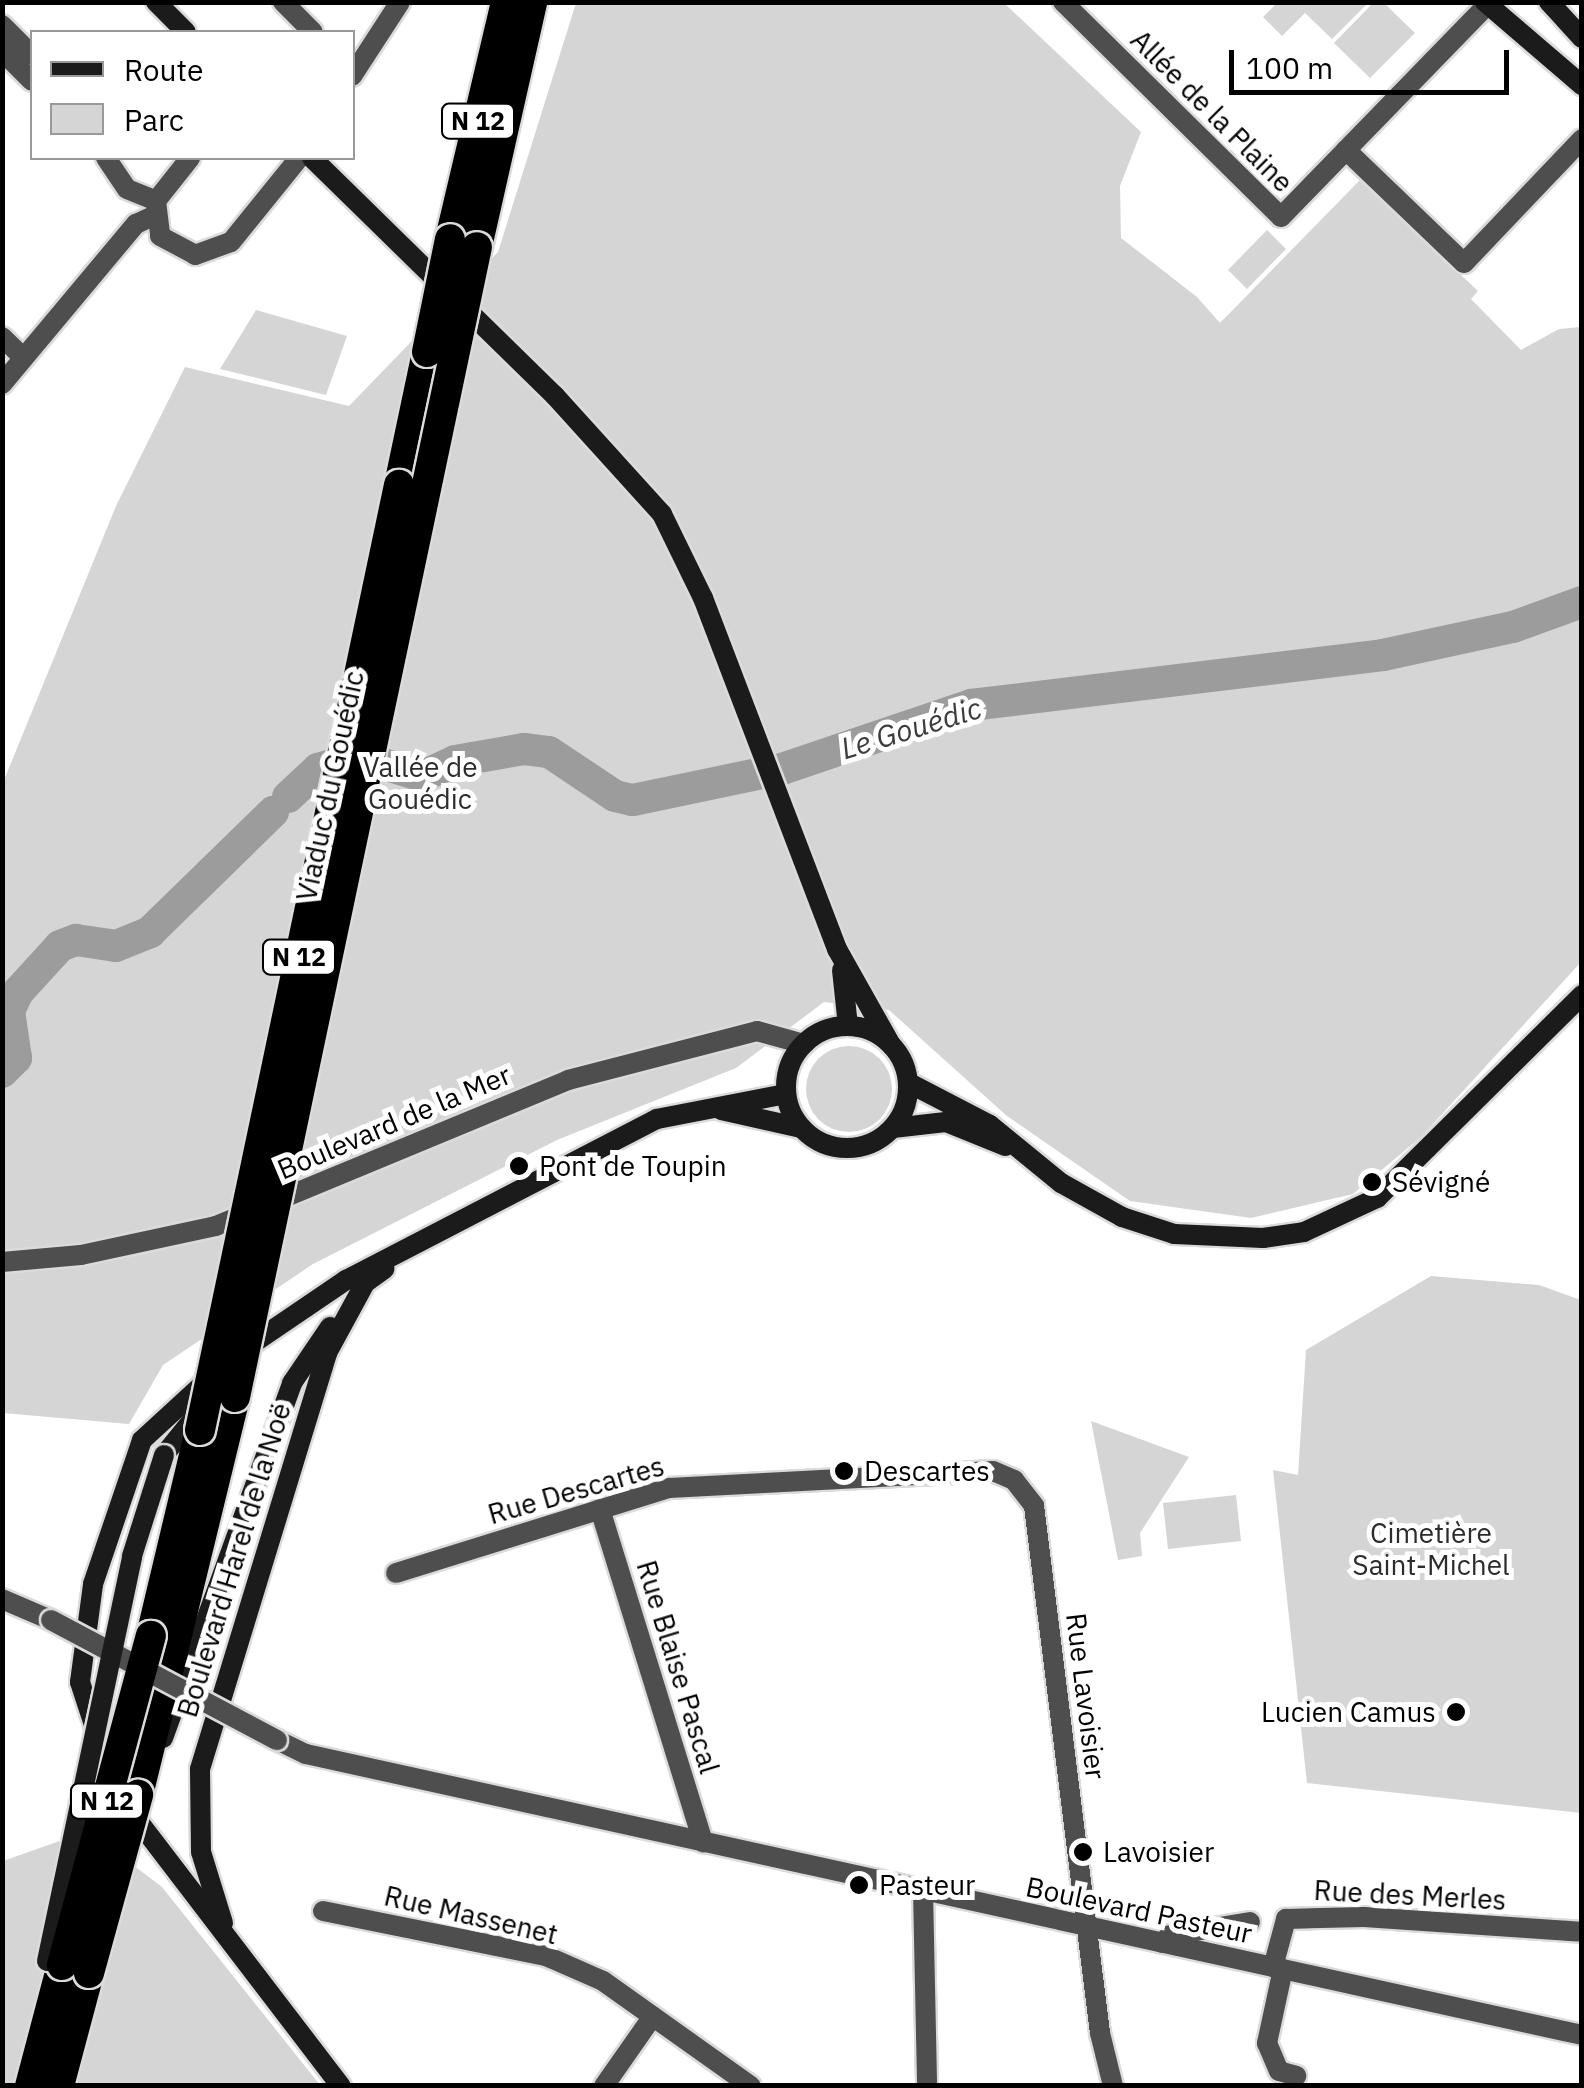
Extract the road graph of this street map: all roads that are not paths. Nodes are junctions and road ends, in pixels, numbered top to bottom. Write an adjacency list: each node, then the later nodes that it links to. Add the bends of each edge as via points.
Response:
1 (156, 2): 10 (main road)
2 (283, 2): 11 (street)
3 (400, 2): 15 (street)
4 (1522, 2): 7 (main road)
5 (1549, 2): 12 (main road)
6 (525, 4): 25 (highway, N 12)
7 (1491, 7): 17 (main road); 19 (street)
8 (1078, 8): 19 (street, Allée de la Plaine, via 1280,217)
9 (2, 25): 14 (street)
10 (184, 30)
11 (311, 30)
12 (1582, 38)
13 (2, 52): 16 (street)
14 (30, 53)
15 (355, 71)
16 (30, 79)
17 (1582, 85)
18 (1582, 139): 19 (street, via 1464,263)
19 (1346, 150)
20 (107, 160): 24 (street, via 127,189)
21 (189, 160): 24 (street)
22 (314, 160): 29 (main road, via 616,460 662,514 682,550)
23 (294, 163): 24 (street, via 231,242 195,255 160,236)
24 (157, 208): 27 (street, via 136,224)
25 (464, 243): 46 (highway, Viaduc du Gouédic / N 12, bridge, via 235,1397); 46 (highway, Viaduc du Gouédic / N 12, bridge, via 399,485 200,1430)
26 (2, 337): 27 (street)
27 (24, 358): 28 (street)
28 (2, 384)
29 (837, 948): 31 (main road); 33 (main road)
30 (1582, 995): 39 (main road, via 1404,1175 1364,1205 1304,1232 1229,1240 1148,1227 1090,1201)
31 (847, 1016): 32 (main road); 33 (main road)
32 (804, 1044): 35 (main road, via 793,1058); 40 (street, Boulevard de la Mer, via 756,1031 568,1080 216,1226 81,1255)
33 (891, 1045): 34 (main road)
34 (909, 1083): 38 (main road, via 908,1102); 39 (main road, via 990,1125)
35 (786, 1094): 36 (main road); 37 (main road)
36 (702, 1107): 37 (main road); 41 (main road, via 657,1119)
37 (801, 1128): 38 (main road, via 834,1148 854,1149)
38 (893, 1128): 39 (main road, via 946,1122)
39 (1013, 1150)
40 (2, 1262)
41 (356, 1281): 46 (main road, via 292,1384); 53 (main road, Boulevard Harel de la Noë, via 326,1353 200,1769 201,1852); 53 (main road, via 222,1367 142,1440 93,1584 80,1682 95,1740 117,1794); 59 (main road, bridge, via 197,1412 164,1455 132,1556 47,1961)
42 (1014, 1480): 43 (street, Rue Descartes, via 993,1471 669,1488); 51 (street, Rue Lavoisier, via 1034,1506)
43 (600, 1509): 44 (street, Rue Descartes); 47 (street, Rue Blaise Pascal)
44 (396, 1574)
45 (2, 1598): 47 (street, Boulevard Pasteur, bridge, via 306,1754)
46 (175, 1649): 59 (highway, N 12, bridge); 59 (highway, N 12, bridge, via 89,1973)
47 (703, 1842): 48 (street, Boulevard Pasteur)
48 (923, 1890): 51 (street, Boulevard Pasteur); 63 (street)
49 (323, 1911): 56 (street, Rue Massenet, via 546,1956 603,1981)
50 (1250, 1922): 54 (street, via 1170,1935)
51 (1087, 1926): 54 (street, Boulevard Pasteur); 64 (street, Rue Lavoisier)
52 (1582, 1932): 55 (street, Rue des Merles, via 1299,1917 1286,1919)
53 (227, 1936): 60 (main road)
54 (1162, 1942): 55 (street, Boulevard Pasteur)
55 (1278, 1968): 57 (street, Boulevard Pasteur); 58 (street, via 1267,2043 1279,2072)
56 (653, 2016): 61 (street); 62 (street, Rue Massenet)
57 (1582, 2035)
58 (1296, 2076)
59 (40, 2084)
60 (341, 2086)
61 (604, 2086)
62 (750, 2086)
63 (928, 2086)
64 (1113, 2086)

